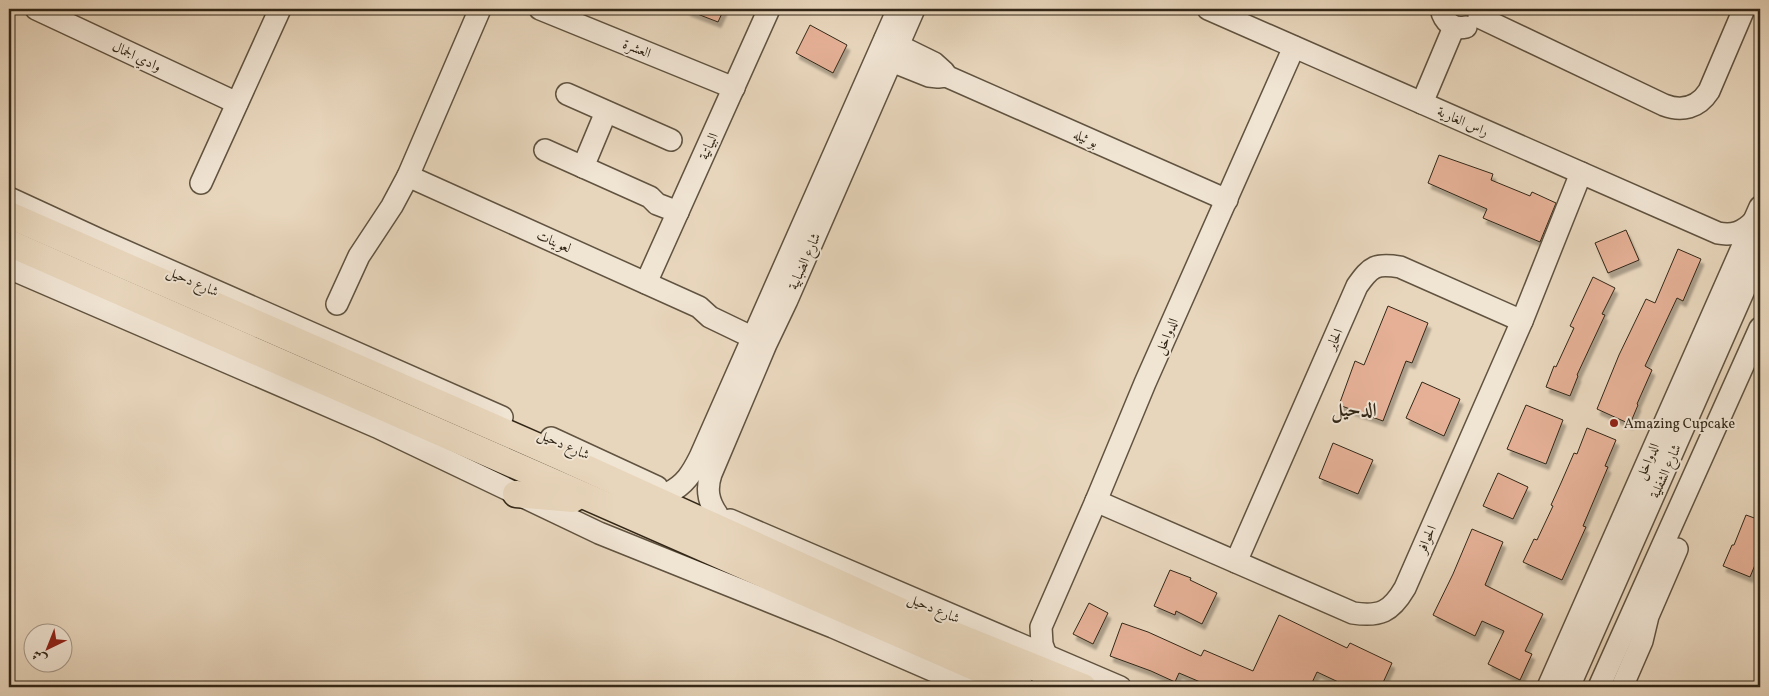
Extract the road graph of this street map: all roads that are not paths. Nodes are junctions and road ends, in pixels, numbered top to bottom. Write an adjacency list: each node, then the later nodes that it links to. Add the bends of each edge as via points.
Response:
1 (36, 9): 17 (street, وادي الجمال)
2 (280, 9): 17 (street)
3 (480, 9): 24 (street)
4 (540, 9): 15 (street, العشرة)
5 (770, 9): 15 (street, البياتية)
6 (898, 9): 14 (street, شارع الضبابية)
7 (914, 9): 14 (street, شارع الضبابية)
8 (1208, 9): 13 (street, راس الغارية)
9 (1441, 9): 12 (street, via 1448,23)
10 (1744, 9): 11 (street, via 1709,91 1700,102 1678,109 1664,105)
11 (1480, 13): 12 (street, via 1468,27)
12 (1454, 27): 18 (street)
13 (1294, 47): 18 (street, راس الغارية); 27 (street, الدواخل)
14 (887, 50): 27 (street, بو ثيله, via 933,77 946,76); 40 (street, شارع الضبابية)
15 (734, 88): 28 (street, البياتية)
16 (567, 94): 19 (street)
17 (237, 103): 25 (street)
18 (1422, 103): 23 (street, راس الغارية)
19 (606, 112): 20 (street); 22 (street)
20 (671, 140)
21 (545, 150): 22 (street)
22 (583, 167): 28 (street, via 650,197 660,196)
23 (1581, 173): 31 (street, راس الغارية); 38 (street, الحوافر)
24 (408, 176): 36 (street, لعوينات); 37 (street, via 359,256)
25 (201, 183)
26 (9, 198): 43 (street, شارع دحيل)
27 (1227, 200): 47 (street, الدواخل)
28 (679, 209): 36 (street, البياتية)
29 (9, 215): 42 (main road, شارع دحيل)
30 (1757, 215): 31 (street, راس الغارية, via 1738,233); 34 (street, الدواخل)
31 (1718, 232): 34 (street, راس الغارية, via 1732,249)
32 (9, 243): 46 (main road)
33 (1760, 254): 61 (street, شارع الشفلية)
34 (1736, 262): 60 (street, الدواخل)
35 (9, 268): 45 (street, via 377,427)
36 (646, 283): 40 (street, لعوينات, via 699,306 713,307)
37 (337, 304)
38 (1522, 321): 49 (street, الحوافر, via 1397,602 1385,611 1369,615 1353,613); 49 (street, الحاير, via 1400,267 1380,265 1372,268 1357,286)
39 (1760, 328): 55 (street, شارع الشفلية)
40 (762, 334): 44 (street, شارع الضبابية, via 692,473 682,485); 48 (street, شارع الضبابية, via 708,482 709,499)
41 (1760, 356): 50 (street)
42 (582, 466): 43 (main road); 52 (main road, شارع دحيل)
43 (616, 467): 44 (street, شارع دحيل)
44 (668, 493): 48 (street, شارع دحيل)
45 (516, 494): 46 (main road); 56 (street, via 599,533 833,627)
46 (594, 501): 57 (main road)
47 (1096, 501): 49 (street, الحوافر); 51 (street, الدواخل)
48 (717, 514): 53 (street, شارع دحيل)
49 (1236, 562)
50 (1648, 616): 55 (street); 62 (street, via 1642,641)
51 (1041, 627): 53 (street, via 1030,635); 54 (street, via 1042,644)
52 (942, 630): 53 (main road); 54 (main road, شارع دحيل)
53 (1000, 636): 54 (street, شارع دحيل)
54 (1052, 666): 58 (main road, شارع دحيل); 59 (street, شارع دحيل)
55 (1600, 685)
56 (971, 687)
57 (1020, 687)
58 (1083, 687)
59 (1120, 687)
60 (1548, 687)
61 (1569, 687)
62 (1622, 687)

